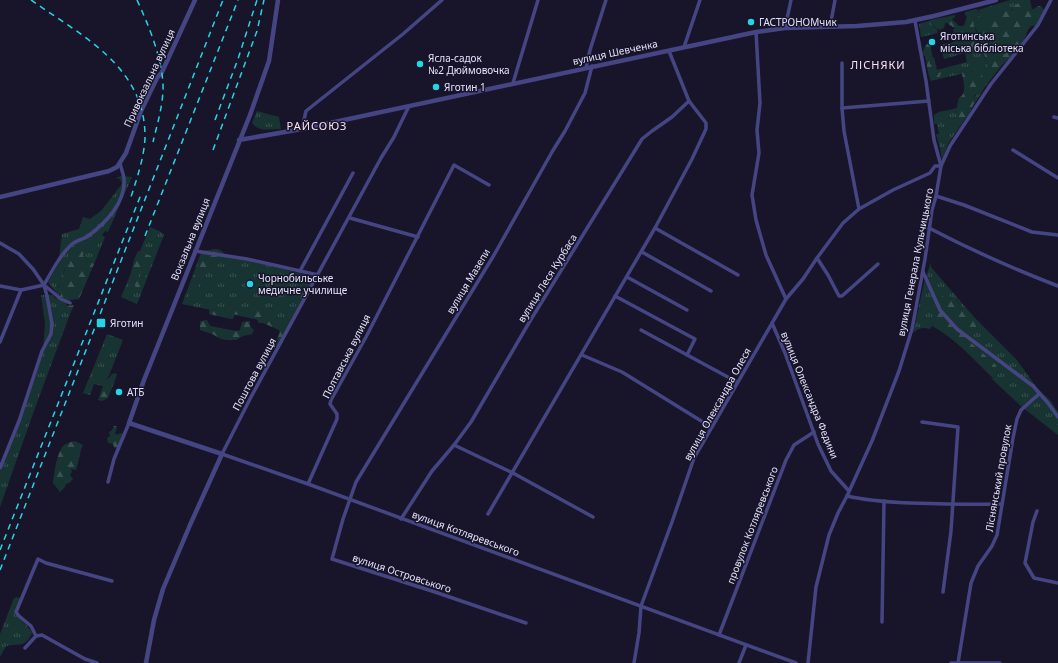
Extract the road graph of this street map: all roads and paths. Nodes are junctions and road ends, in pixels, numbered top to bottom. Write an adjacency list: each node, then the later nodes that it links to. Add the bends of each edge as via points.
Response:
1 (195, 0): 28 (street, Привокзальна вулиця, via 162,72 150,91)
2 (278, 0): 26 (street, Вокзальна вулиця, via 269,61)
3 (442, 0): 25 (street, via 306,111)
4 (538, 0): 20 (street)
5 (606, 0): 19 (street)
6 (700, 0): 15 (street)
7 (791, 0): 13 (street)
8 (835, 0): 12 (street)
9 (996, 0): 11 (street, вулиця Шевченка)
10 (1051, 0): 29 (street, вулиця Генерала Кульчицького, via 1038,25 991,84 950,146)
11 (915, 21): 12 (street, вулиця Шевченка); 22 (street)
12 (830, 27): 13 (street, вулиця Шевченка)
13 (785, 28): 14 (street, вулиця Шевченка)
14 (756, 32): 15 (street, вулиця Шевченка); 57 (street, via 760,103 757,130 759,153 752,195 766,255)
15 (684, 47): 16 (street, вулиця Шевченка)
16 (669, 51): 18 (street, вулиця Шевченка); 21 (street)
17 (842, 63): 24 (street)
18 (592, 66): 19 (street, вулиця Шевченка); 80 (street, вулиця Мазепи, via 585,94 565,131 494,255 356,482)
19 (586, 68): 20 (street, вулиця Шевченка)
20 (513, 84): 23 (street, вулиця Шевченка)
21 (688, 101): 37 (street, via 704,119 706,129); 72 (street, вулиця Леся Курбаса, via 642,139 471,422)
22 (929, 101): 24 (street); 29 (street, via 934,140)
23 (410, 106): 25 (street, вулиця Шевченка); 36 (street, Поштова вулиця)
24 (842, 108): 35 (street, via 846,145)
25 (302, 129): 26 (street, вулиця Шевченка)
26 (240, 140): 42 (street, Вокзальна вулиця)
27 (1013, 150): 31 (street)
28 (120, 163): 34 (street, via 109,172); 51 (street, via 124,178 123,189 114,212 87,237 73,243)
29 (941, 166): 33 (street, вулиця Генерала Кульчицького); 35 (street, вулиця Олександра Олеся, via 935,166 930,173)
30 (353, 173): 46 (street)
31 (1058, 178)
32 (489, 185): 40 (street, Полтавська вулиця, via 454,165)
33 (936, 196): 38 (street, вулиця Генерала Кульчицького); 39 (street, via 1032,232)
34 (0, 197)
35 (859, 209): 44 (street, вулиця Олександра Олеся, via 843,223)
36 (350, 218): 40 (street); 48 (street, Поштова вулиця)
37 (655, 228): 43 (street); 49 (street)
38 (929, 228): 47 (street, вулиця Генерала Кульчицького); 53 (street)
39 (1058, 235)
40 (418, 237): 77 (street, Полтавська вулиця, via 331,400 330,404 337,414 337,419)
41 (0, 243): 51 (street, via 19,254)
42 (195, 251): 46 (street); 68 (street, Вокзальна вулиця)
43 (642, 252): 50 (street); 55 (street)
44 (817, 258): 45 (street, via 839,296); 57 (street, вулиця Олександра Олеся)
45 (878, 264)
46 (300, 271): 48 (street)
47 (923, 271): 66 (street, via 947,320); 78 (street, вулиця Генерала Кульчицького, via 912,329 899,371)
48 (318, 275): 73 (street, Поштова вулиця)
49 (738, 276)
50 (627, 277): 56 (street); 59 (street)
51 (44, 284): 54 (street); 58 (street, via 61,299); 74 (street, via 52,324 51,334 42,351 19,421)
52 (0, 286): 54 (street)
53 (1058, 286)
54 (22, 290): 62 (street)
55 (711, 291)
56 (615, 296): 63 (street); 64 (street, via 695,339)
57 (786, 298): 60 (street, вулиця Олександра Олеся)
58 (70, 303)
59 (687, 310)
60 (772, 323): 65 (street, вулиця Олександра Олеся); 71 (street, вулиця Олександра Федини)
61 (641, 330): 64 (street)
62 (0, 342)
63 (582, 355): 70 (street, via 622,372); 75 (street)
64 (687, 355): 65 (street)
65 (737, 382): 70 (street, вулиця Олександра Олеся)
66 (1040, 394): 67 (street); 82 (street, Ліснянський провулок, via 1021,410 1017,419)
67 (1058, 417)
68 (129, 422): 73 (street, вулиця Котляревського); 76 (street, Вокзальна вулиця, via 112,464)
69 (922, 422): 83 (street, via 958,427)
70 (711, 427): 91 (street, вулиця Олександра Олеся, via 694,458)
71 (814, 432): 78 (street, вулиця Олександра Федини, via 832,471); 94 (street, провулок Котляревського, via 794,445 786,460)
72 (454, 445): 75 (street); 87 (street, вулиця Леся Курбаса, via 432,471)
73 (222, 454): 77 (street, вулиця Котляревського); 99 (street, Поштова вулиця, via 163,589)
74 (0, 468)
75 (513, 473): 85 (street); 86 (street)
76 (108, 482)
77 (308, 484): 80 (street, вулиця Котляревського)
78 (849, 491): 79 (street, вулиця Генерала Кульчицького)
79 (847, 496): 81 (street); 103 (street, вулиця Генерала Кульчицького, via 829,535 816,587)
80 (350, 500): 87 (street, вулиця Котляревського); 93 (street, вулиця Островського, via 332,559)
81 (884, 501): 83 (street); 92 (street)
82 (1002, 504): 83 (street); 105 (street, Ліснянський провулок, via 997,534 971,583)
83 (953, 505): 90 (street)
84 (1037, 511): 89 (street, via 1025,563 1034,578)
85 (488, 514)
86 (593, 517)
87 (401, 519): 91 (street, вулиця Котляревського)
88 (112, 580): 95 (street, via 38,559 16,612 31,626)
89 (1058, 583)
90 (942, 592)
91 (641, 606): 94 (street, вулиця Котляревського); 100 (street, вулиця Олександра Олеся)
92 (882, 622)
93 (526, 623)
94 (719, 635): 96 (street, вулиця Котляревського)
95 (36, 636): 97 (street); 98 (street, via 42,635)
96 (746, 645): 101 (street); 102 (street, вулиця Котляревського)
97 (24, 648)
98 (97, 663)
99 (146, 663)
100 (634, 663)
101 (739, 663)
102 (796, 663)
103 (808, 663)
104 (952, 663): 105 (street)
105 (958, 663): 106 (street)
106 (1000, 663)

